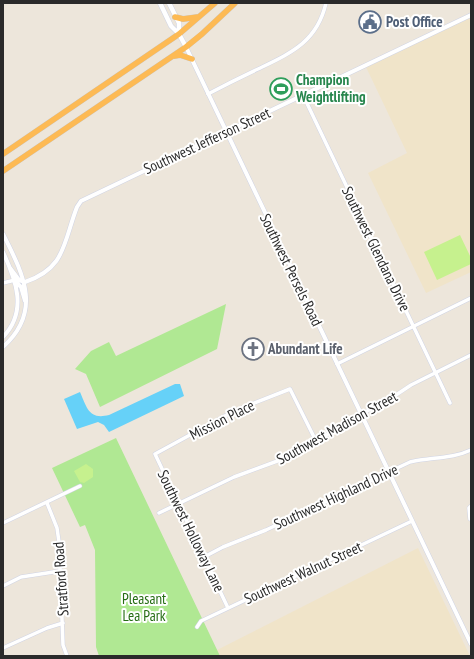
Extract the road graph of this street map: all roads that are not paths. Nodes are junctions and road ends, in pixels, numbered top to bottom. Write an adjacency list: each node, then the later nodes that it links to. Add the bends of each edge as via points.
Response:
1 (160, 3): 9 (main road, via 171,26)
2 (169, 3): 7 (main road)
3 (215, 3): 8 (highway)
4 (235, 3): 10 (highway, via 208,30)
5 (326, 3): 13 (street, via 318,25 301,46)
6 (471, 15): 14 (street, Southwest Jefferson Street)
7 (176, 17): 8 (highway); 9 (main road)
8 (200, 17): 9 (highway)
9 (179, 34): 10 (main road); 16 (highway)
10 (186, 47): 11 (highway); 12 (street, Southwest Persels Road)
11 (172, 56): 12 (highway, via 180,55); 17 (highway)
12 (192, 59): 13 (street, Southwest Persels Road)
13 (208, 94): 15 (street, Southwest Persels Road)
14 (303, 95): 15 (street, Southwest Jefferson Street); 26 (street, Southwest Glendana Drive)
15 (225, 132): 22 (street, Southwest Jefferson Street, via 81,200 62,252 54,266 44,275); 30 (street, Southwest Persels Road)
16 (3, 154)
17 (3, 171)
18 (3, 234): 22 (street)
19 (3, 252): 20 (street)
20 (10, 268): 21 (street); 22 (street, via 19,280)
21 (15, 280): 23 (street); 25 (street, via 21,287); 27 (street, via 18,294 16,312 10,328)
22 (25, 282): 25 (street)
23 (3, 283)
24 (471, 298): 26 (street)
25 (26, 305): 28 (street, via 22,322)
26 (413, 326): 30 (street); 31 (street, Southwest Glendana Drive)
27 (3, 337)
28 (3, 346)
29 (471, 355): 31 (street, Southwest Madison Street)
30 (337, 364): 33 (street, Southwest Persels Road)
31 (437, 373): 32 (street, Southwest Glendana Drive); 33 (street, Southwest Madison Street)
32 (450, 403)
33 (361, 414): 34 (street, Southwest Madison Street); 37 (street, Southwest Persels Road)
34 (316, 441): 36 (street, Mission Place, via 290,389 234,412); 40 (street, Southwest Madison Street, via 291,456 234,476)
35 (471, 450): 37 (street, Southwest Highland Drive, via 460,455 410,462)
36 (155, 454): 40 (street, Southwest Holloway Lane)
37 (390, 473): 44 (street, Southwest Persels Road); 46 (street, Southwest Highland Drive)
38 (80, 486): 39 (street)
39 (47, 503): 45 (street); 47 (street, Stratford Road, via 57,528)
40 (178, 504): 42 (street, Southwest Madison Street); 46 (street, Southwest Holloway Lane)
41 (471, 506): 43 (street)
42 (159, 513)
43 (470, 519)
44 (412, 521): 49 (street, Southwest Walnut Street); 52 (street, Southwest Persels Road)
45 (3, 523)
46 (204, 557): 49 (street, Southwest Holloway Lane)
47 (60, 571): 48 (street, via 21,577); 50 (street, Stratford Road)
48 (3, 586)
49 (228, 608): 51 (street, Southwest Walnut Street, via 201,620)
50 (63, 623): 53 (street); 54 (street, Stratford Road, via 63,645)
51 (197, 627)
52 (471, 644)
53 (3, 648)
54 (67, 656)

